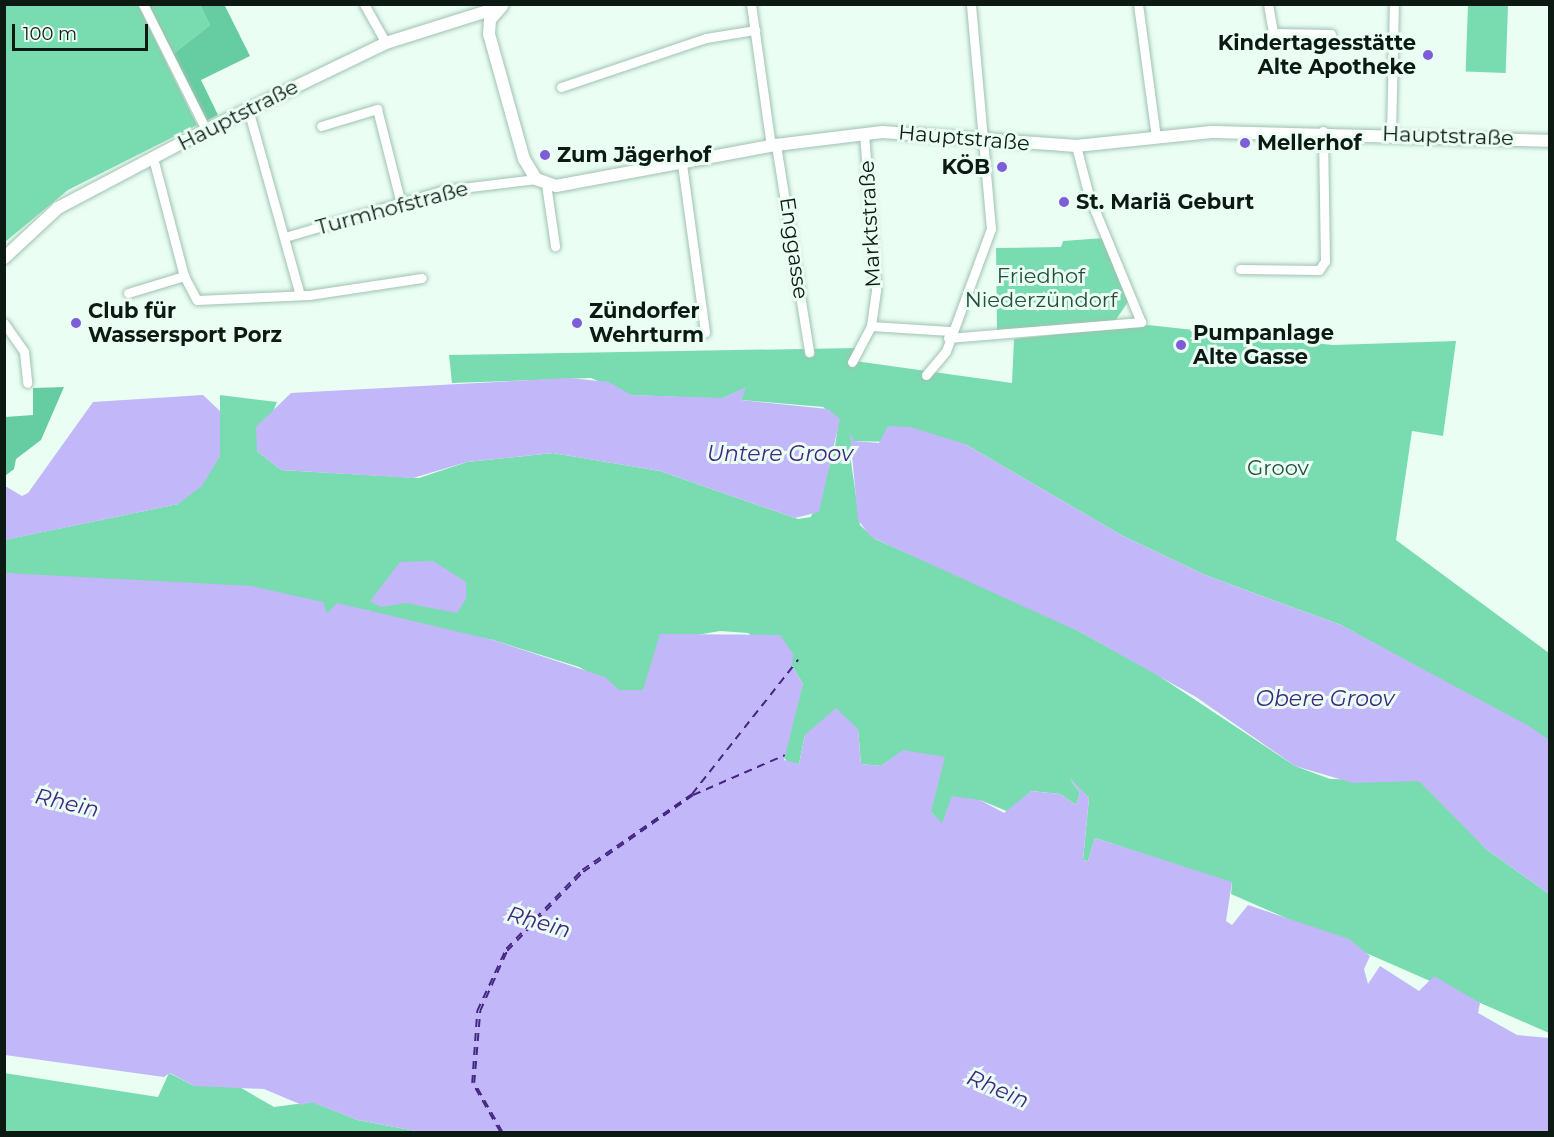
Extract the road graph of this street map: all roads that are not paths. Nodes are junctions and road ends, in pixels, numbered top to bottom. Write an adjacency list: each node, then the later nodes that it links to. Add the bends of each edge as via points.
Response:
1 (143, 4): 17 (street)
2 (364, 4): 13 (street)
3 (751, 4): 10 (street, Enggasse)
4 (971, 4): 22 (street)
5 (1138, 4): 21 (street)
6 (1268, 4): 12 (street, via 1273,33)
7 (1394, 4): 20 (street)
8 (504, 5): 9 (main road, Hauptstraße); 11 (main road, via 490,20)
9 (459, 20): 11 (main road); 13 (main road, Hauptstraße)
10 (754, 30): 14 (street, via 706,38); 24 (street, Enggasse)
11 (489, 34): 28 (main road, via 524,159)
12 (1331, 34)
13 (386, 43): 15 (main road, Hauptstraße)
14 (561, 87)
15 (248, 109): 17 (main road, Hauptstraße); 30 (street)
16 (321, 126): 29 (street, via 377,109)
17 (206, 130): 26 (main road, Hauptstraße)
18 (1323, 131): 20 (main road, Hauptstraße); 21 (main road, Hauptstraße, via 1211,132); 33 (street, via 1325,261 1319,270)
19 (864, 133): 22 (main road, Hauptstraße); 24 (main road, Hauptstraße); 39 (street, Marktstraße, via 876,251)
20 (1391, 134): 23 (main road, Hauptstraße)
21 (1156, 138): 25 (main road, Hauptstraße)
22 (984, 139): 25 (main road, Hauptstraße); 41 (street, via 989,242)
23 (1550, 141)
24 (774, 146): 27 (main road, Hauptstraße); 42 (street, Enggasse)
25 (1076, 146): 41 (street, via 1089,196 1141,322)
26 (153, 158): 32 (main road, Hauptstraße, via 58,208); 34 (street)
27 (682, 164): 28 (main road, Hauptstraße); 40 (street)
28 (541, 182): 29 (street, Turmhofstraße, via 445,190); 31 (street)
29 (401, 204): 30 (street, Turmhofstraße)
30 (285, 237): 37 (street)
31 (555, 246)
32 (4, 258)
33 (1240, 269)
34 (184, 276): 36 (street); 37 (street, via 197,300)
35 (422, 278): 37 (street)
36 (128, 293)
37 (300, 295)
38 (4, 323): 45 (street, via 24,352)
39 (871, 326): 41 (street); 43 (street, via 856,347)
40 (705, 332)
41 (949, 334): 44 (street, via 946,351)
42 (809, 352)
43 (852, 362)
44 (926, 375)
45 (27, 383)

